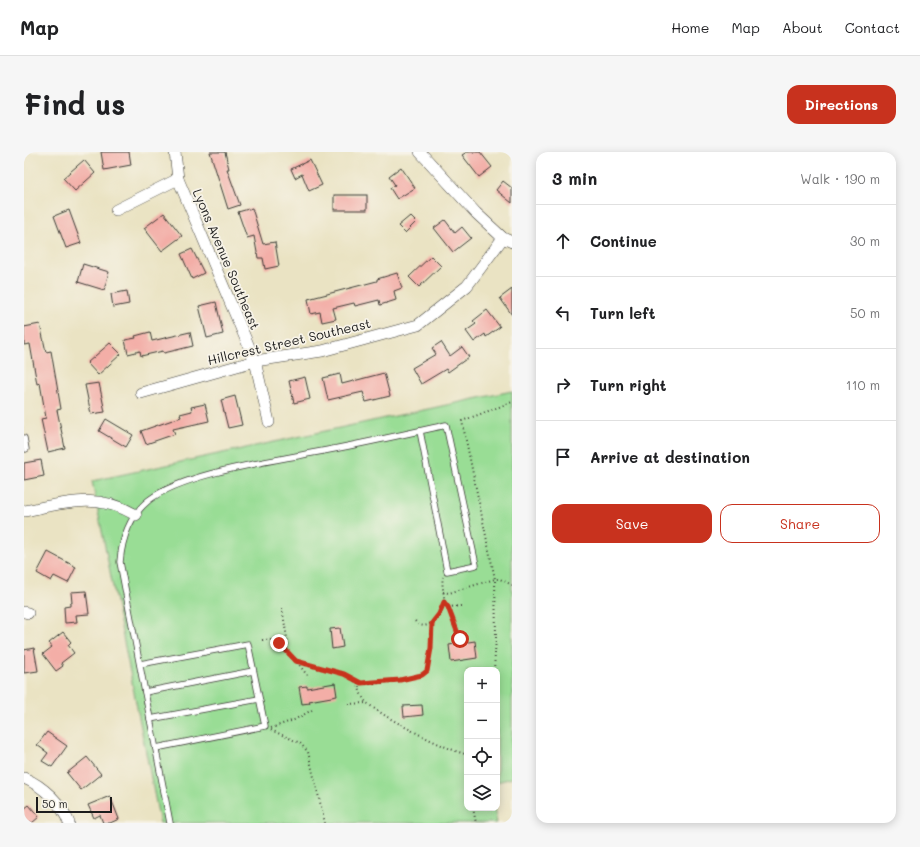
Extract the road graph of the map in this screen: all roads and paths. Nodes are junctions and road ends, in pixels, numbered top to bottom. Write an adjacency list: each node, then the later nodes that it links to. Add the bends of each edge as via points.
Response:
1 (175, 152): 3 (street, Lyons Avenue Southeast)
2 (420, 152): 5 (street, via 476,213)
3 (178, 179): 4 (street); 6 (street, Lyons Avenue Southeast)
4 (116, 210)
5 (508, 240): 6 (street, Hillcrest Street Southeast, via 467,286 418,325 322,351)
6 (255, 361): 7 (street, Hillcrest Street Southeast); 9 (street, Lyons Avenue Southeast)
7 (141, 393)
8 (512, 402): 16 (path, via 462,421)
9 (269, 422)
10 (420, 431): 10 (lane, via 448,571 476,565 446,425); 14 (lane, via 244,466 209,476 160,493)
11 (24, 438): 12 (lane)
12 (26, 449)
13 (24, 511): 14 (street, via 80,500 104,502)
14 (136, 514): 29 (lane, via 125,531 120,562)
15 (443, 577): 18 (path)
16 (495, 578): 17 (path); 18 (path, via 449,593); 30 (path)
17 (512, 585)
18 (443, 592): 19 (path)
19 (444, 602): 21 (path); 24 (path)
20 (462, 606): 21 (path)
21 (448, 607): 25 (path)
22 (282, 608): 27 (path, via 288,644)
23 (415, 621): 24 (path, via 424,626)
24 (432, 623): 33 (path, via 430,658 424,674 400,680)
25 (460, 639)
26 (262, 640): 27 (path, via 274,640)
27 (286, 649): 28 (path)
28 (296, 661): 32 (path); 33 (path, via 344,674)
29 (140, 664): 31 (lane, via 248,644); 34 (lane)
30 (494, 667)
31 (253, 671): 34 (lane); 35 (lane)
32 (307, 675)
33 (358, 682): 36 (path)
34 (145, 692): 39 (lane)
35 (259, 699): 39 (lane); 40 (lane, via 265,726)
36 (368, 703): 37 (path); 41 (path, via 447,749)
37 (348, 704)
38 (312, 710): 46 (path, via 294,720 268,729 300,743 308,752)
39 (150, 719): 40 (lane)
40 (156, 748): 45 (lane)
41 (464, 753)
42 (24, 778): 44 (street, via 53,799)
43 (474, 811): 47 (path)
44 (69, 823)
45 (170, 823)
46 (324, 823)
47 (476, 823)

